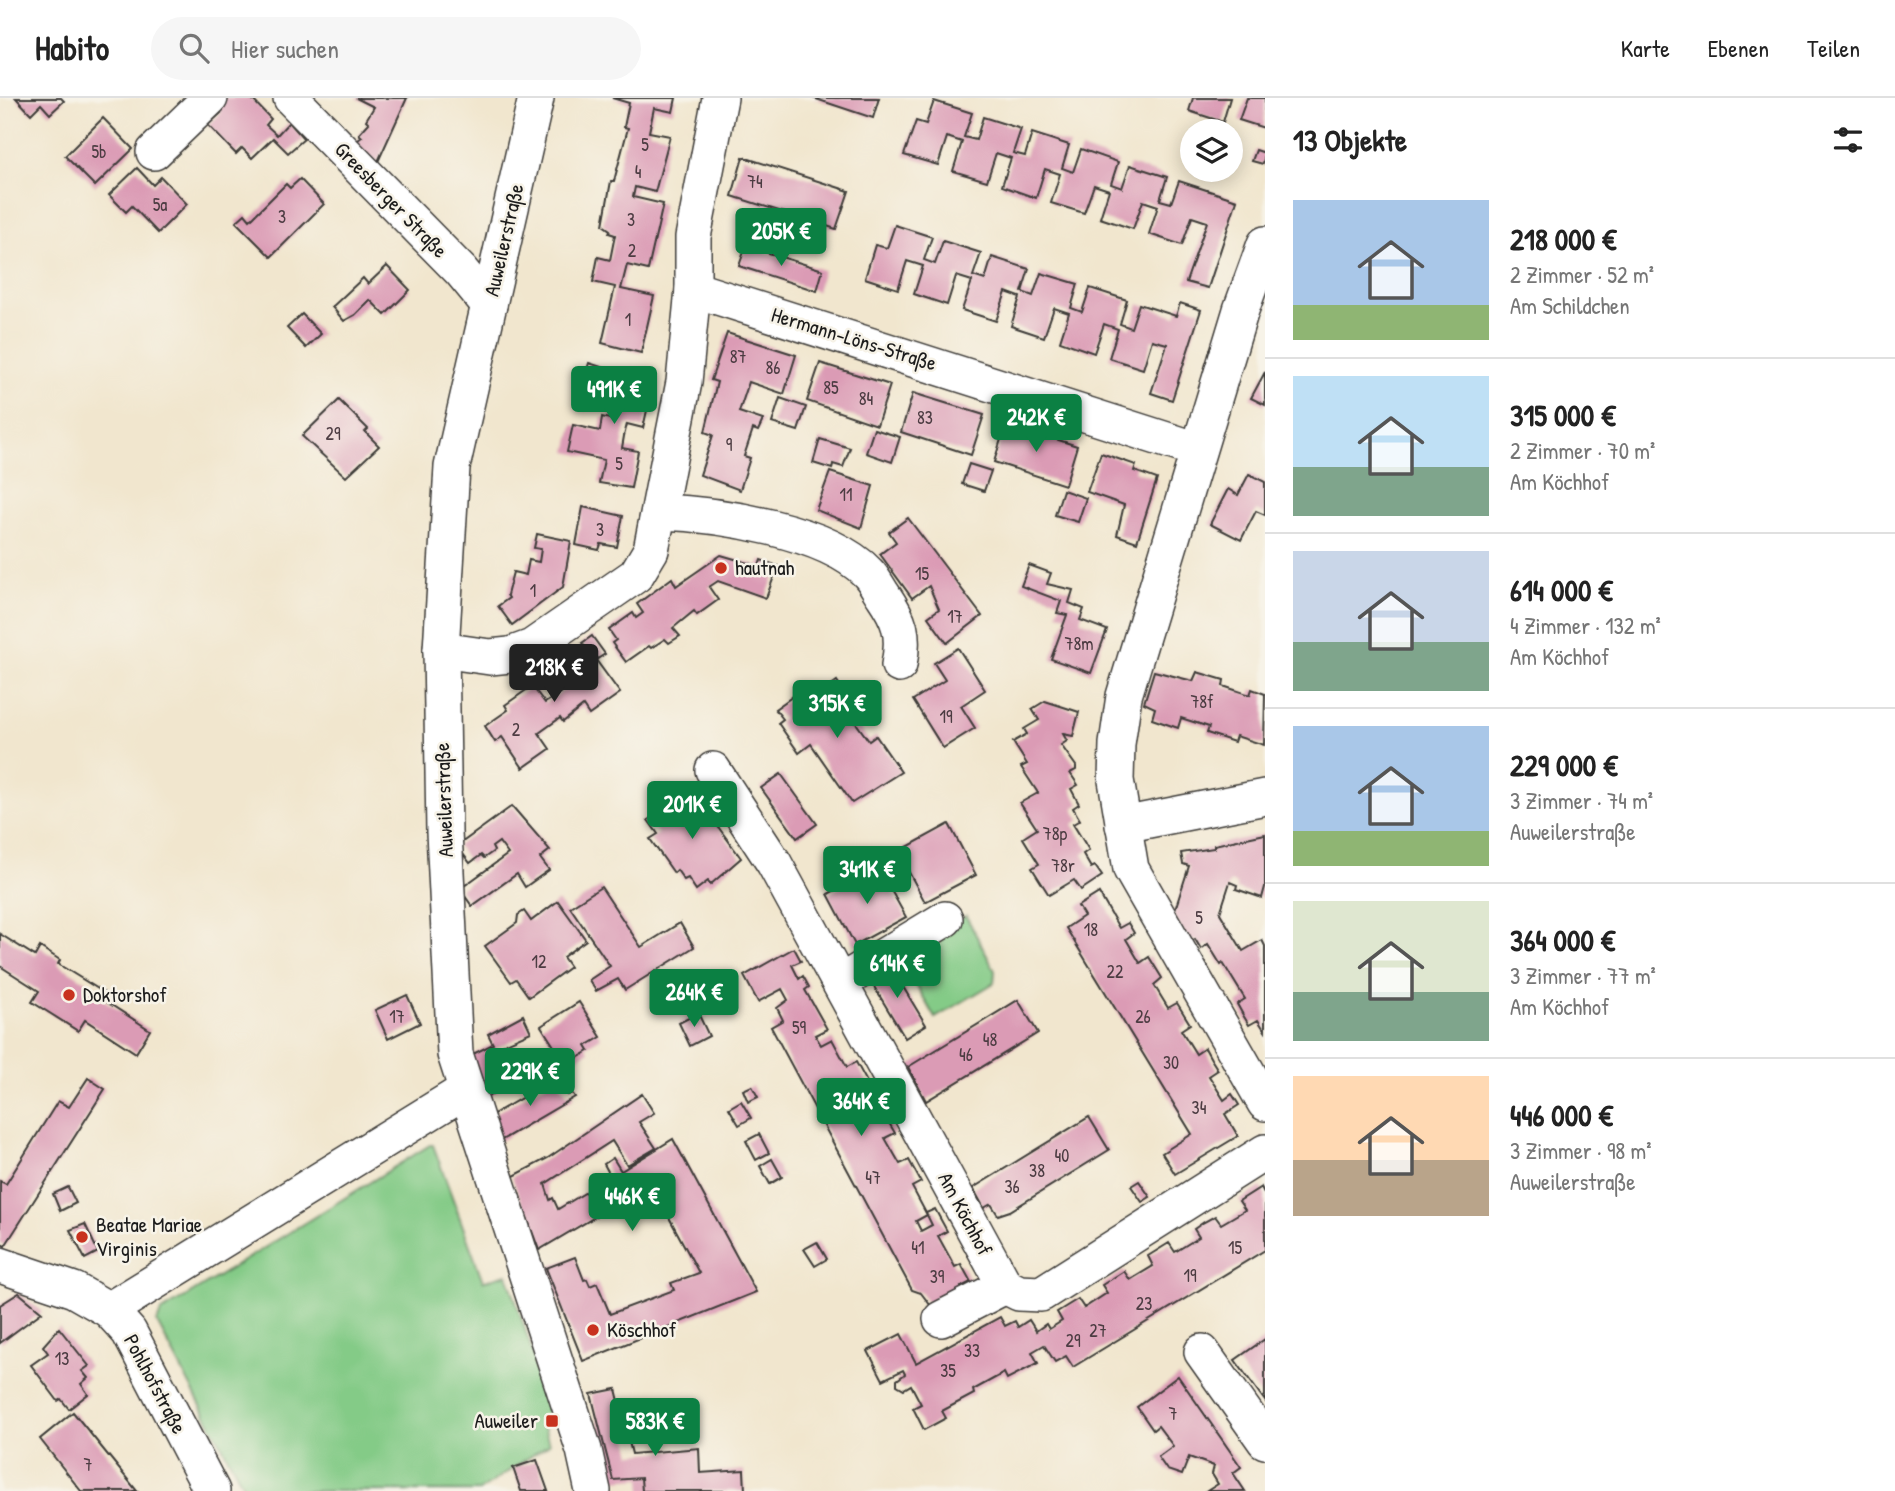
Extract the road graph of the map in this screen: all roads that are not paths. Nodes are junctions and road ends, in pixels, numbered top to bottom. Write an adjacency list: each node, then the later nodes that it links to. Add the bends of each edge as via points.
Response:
1 (209, 98): 5 (street)
2 (291, 98): 8 (street, Greesberger Straße)
3 (537, 98): 8 (street, Auweilerstraße)
4 (720, 98): 7 (street, via 693,237)
5 (154, 152)
6 (1265, 244): 9 (street)
7 (693, 289): 9 (street, Hermann-Löns-Straße); 10 (street, via 684,382)
8 (489, 305): 11 (street, Auweilerstraße, via 452,467)
9 (1198, 450): 15 (street, via 1124,696 1116,780)
10 (660, 512): 11 (street, via 651,550 636,575 532,647 490,657); 12 (street, via 711,514 778,528 845,555 868,573 898,617)
11 (441, 650): 18 (street, Auweilerstraße, via 455,1054)
12 (899, 665)
13 (713, 770): 17 (street, Am Köchhof, via 774,863)
14 (1265, 797): 15 (street)
15 (1123, 825): 19 (street, via 1131,869)
16 (945, 919): 17 (street)
17 (841, 982): 22 (street, Am Köchhof)
18 (466, 1090): 23 (street); 28 (street, Auweilerstraße, via 584,1450)
19 (1265, 1103)
20 (1265, 1152): 22 (street, via 1041,1294 1019,1293)
21 (0, 1265): 23 (street, Pohlhofstraße, via 74,1290)
22 (1005, 1286): 24 (street)
23 (109, 1310): 27 (street, Pohlhofstraße, via 129,1332)
24 (941, 1319)
25 (1202, 1352): 26 (street)
26 (1265, 1441)
27 (212, 1491)
28 (593, 1491)

